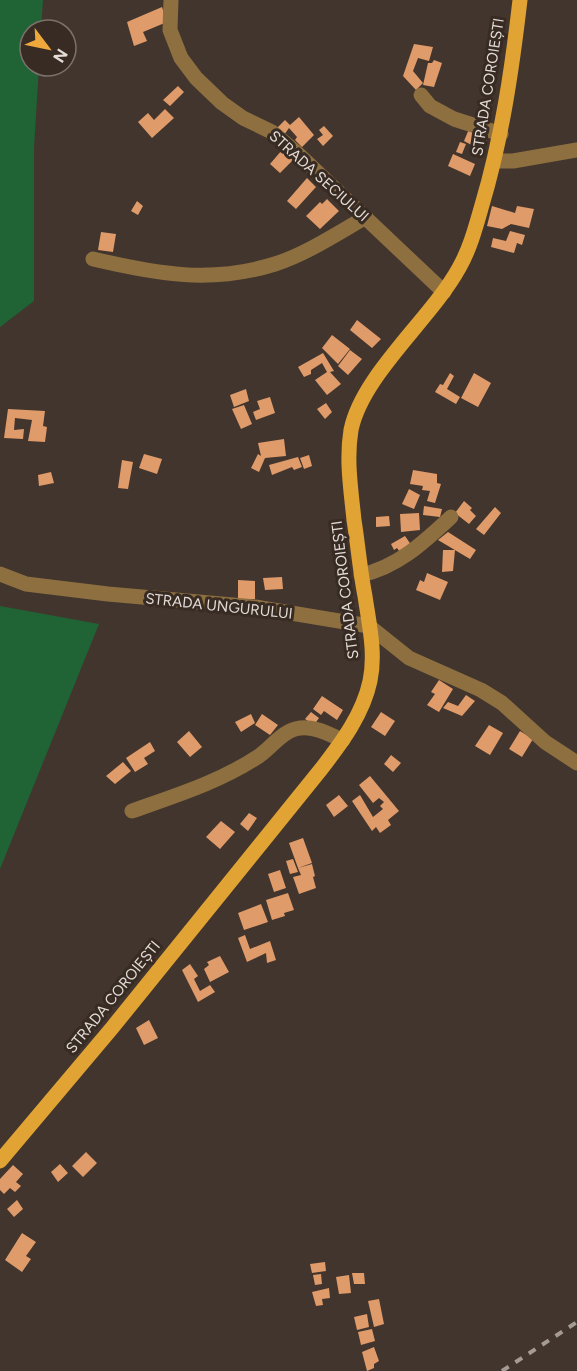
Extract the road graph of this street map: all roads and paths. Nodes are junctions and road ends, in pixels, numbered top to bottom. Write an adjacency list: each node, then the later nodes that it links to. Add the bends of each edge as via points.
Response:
1 (171, 0): 7 (street, STRADA SECIULUI, via 170,30 181,58 196,78 243,118 272,132)
2 (520, 0): 4 (main road, STRADA COROIEȘTI)
3 (421, 94): 4 (street, via 430,106 454,119)
4 (501, 134): 6 (main road, STRADA COROIEȘTI)
5 (577, 150): 6 (street)
6 (495, 161): 9 (main road, STRADA COROIEȘTI, via 467,251)
7 (366, 217): 8 (street, via 277,263 239,273 153,273); 9 (street, STRADA SECIULUI)
8 (93, 260)
9 (444, 292): 12 (main road, STRADA COROIEȘTI, via 381,372 354,419 349,475)
10 (451, 517): 12 (street, via 398,561)
11 (0, 574): 13 (street, STRADA UNGURULUI, via 26,584)
12 (361, 575): 13 (main road, STRADA COROIEȘTI)
13 (368, 619): 14 (main road, STRADA COROIEȘTI, via 372,649 370,681); 15 (street, STRADA UNGURULUI, via 409,658 502,703 545,742)
14 (344, 741): 16 (street, via 320,730 301,727 288,731 258,756 228,773); 17 (main road, STRADA COROIEȘTI)
15 (577, 763)
16 (132, 811)
17 (0, 1161)

